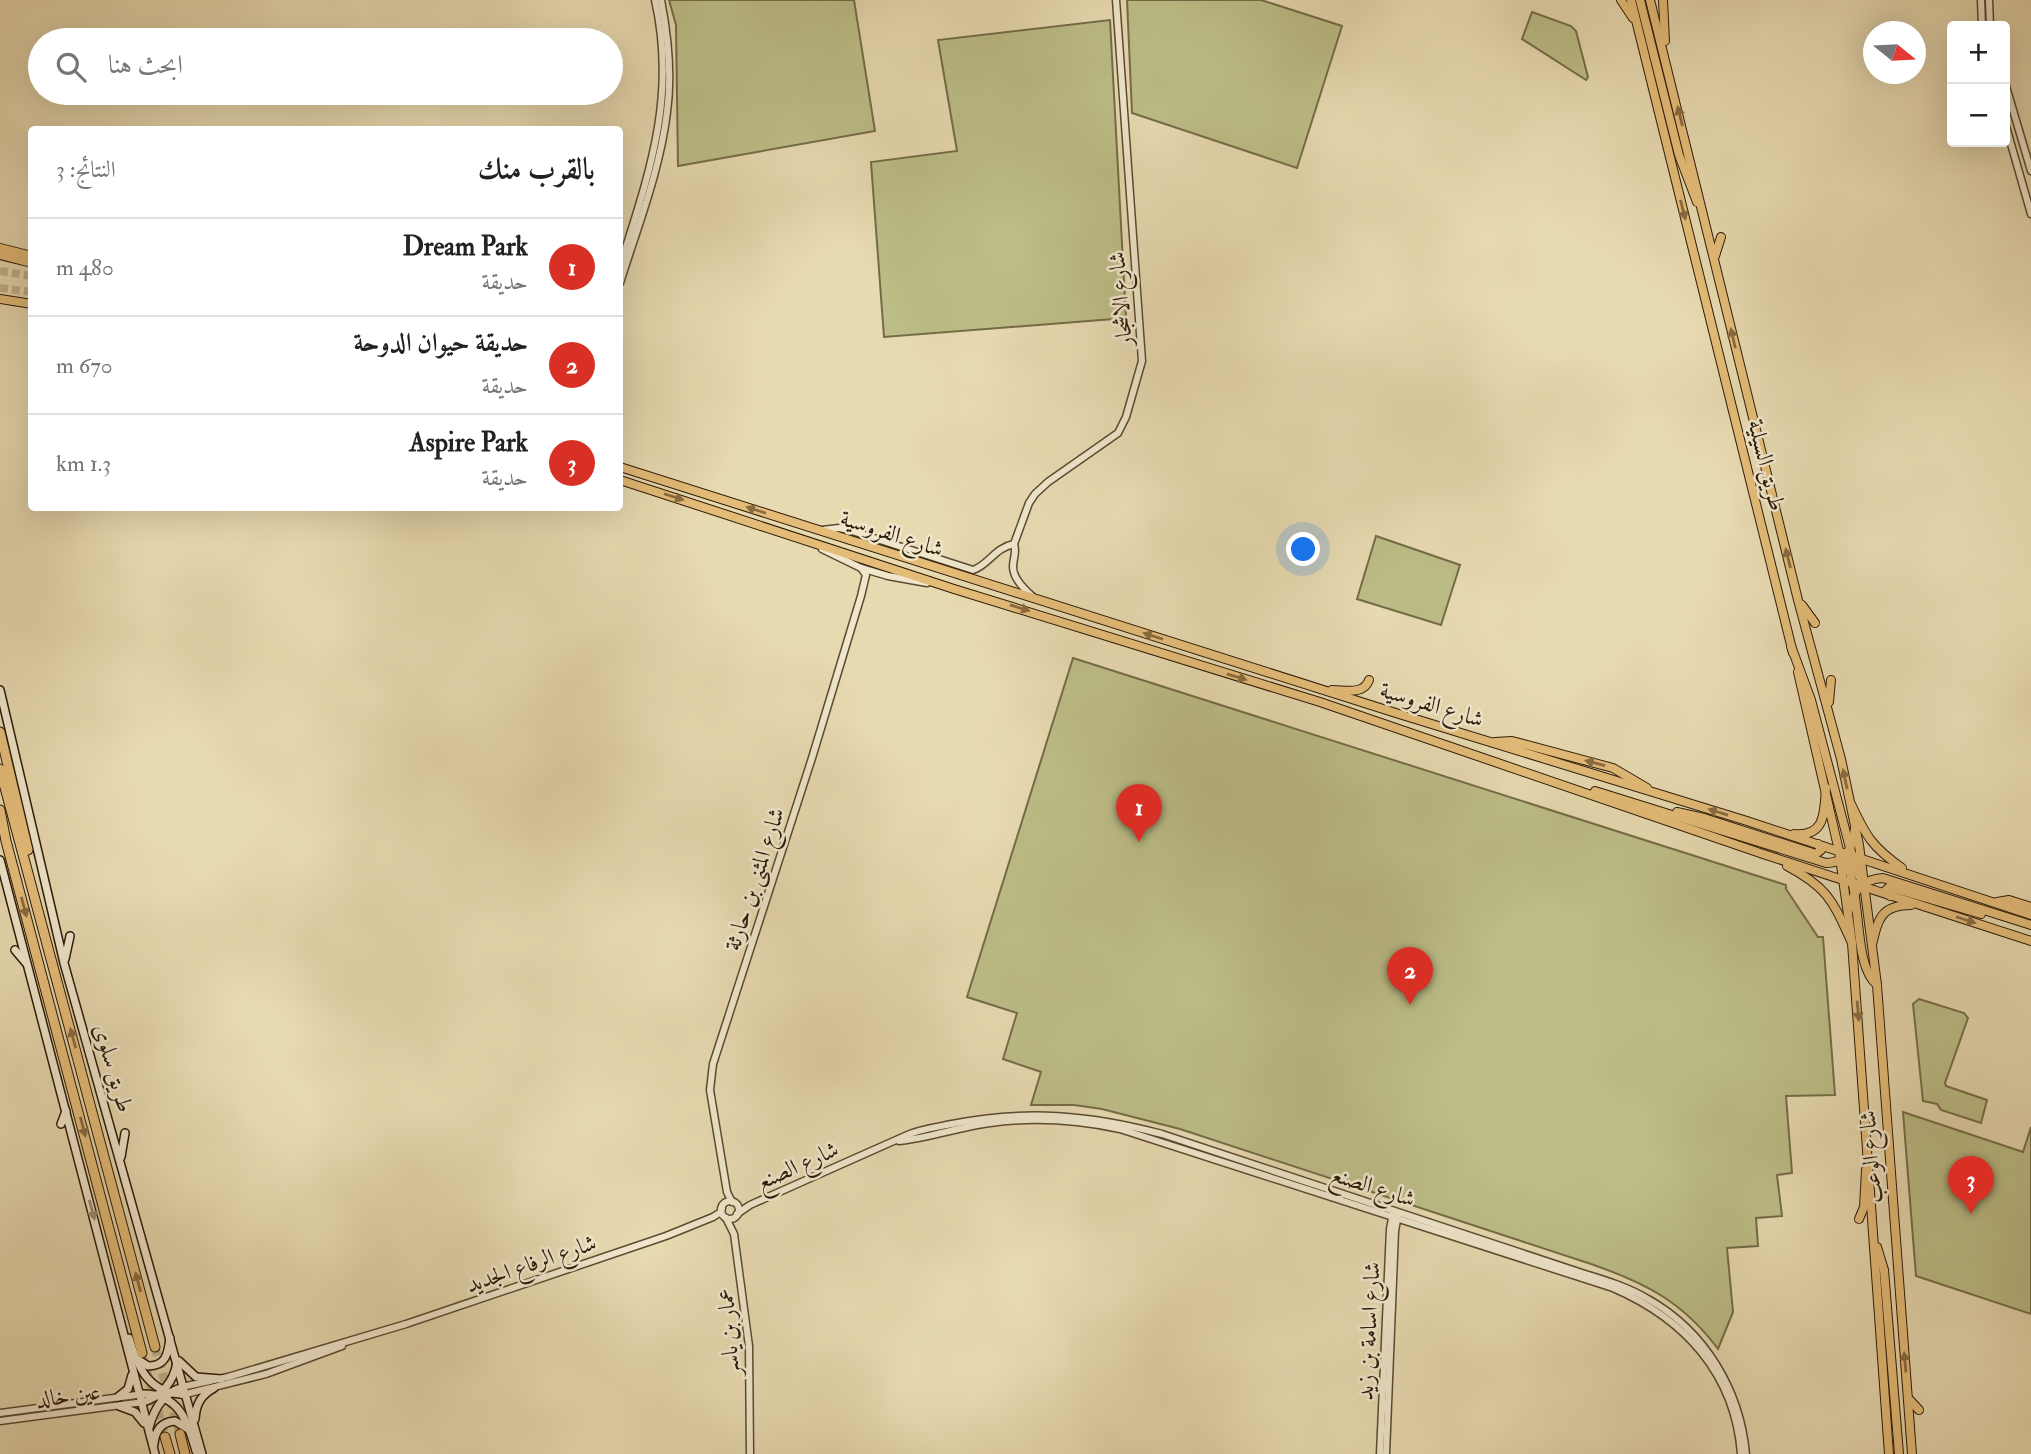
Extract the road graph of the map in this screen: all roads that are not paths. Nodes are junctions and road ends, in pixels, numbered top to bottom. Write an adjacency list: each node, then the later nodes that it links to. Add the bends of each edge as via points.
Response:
1 (654, 0): 23 (street, via 662,58 660,122)
2 (661, 0): 27 (street, via 668,65 667,114)
3 (1116, 0): 34 (street, شارع الاشجار, via 1142,361 1118,433 1035,494)
4 (1620, 0): 13 (main road)
5 (1631, 0): 13 (main road, طريق السيلية)
6 (1640, 0): 18 (main road, via 1682,167)
7 (1650, 0): 14 (main road, طريق السيلية)
8 (1662, 0): 14 (main road)
9 (1981, 0): 11 (street)
10 (1989, 0): 12 (street)
11 (1982, 21)
12 (1990, 21)
13 (1637, 25): 42 (main road, طريق السيلية, one-way to 42)
14 (1667, 68): 18 (main road, طريق السيلية, one-way to 14)
15 (2005, 84): 17 (street)
16 (2010, 140): 19 (street)
17 (2031, 171)
18 (1703, 211): 25 (main road, طريق السيلية)
19 (2031, 214)
20 (1721, 237): 25 (main road)
21 (0, 248): 22 (main road)
22 (28, 255)
23 (623, 255)
24 (0, 256): 26 (main road)
25 (1715, 259): 40 (main road, طريق السيلية, one-way to 25)
26 (28, 262)
27 (623, 273)
28 (0, 299): 29 (main road)
29 (28, 303)
30 (623, 468): 33 (main road, شارع الفروسية, one-way to 30)
31 (623, 481): 32 (main road, شارع الفروسية, one-way to 32)
32 (775, 529): 35 (street, شارع الفروسية); 38 (main road, شارع الفروسية)
33 (821, 530): 34 (street, شارع الفروسية, via 844,528 968,569 978,569 1001,548); 39 (main road, شارع الفروسية)
34 (1014, 544): 39 (street, شارع الاشجار, via 1013,572)
35 (861, 568): 36 (street, شارع الفروسية); 37 (street)
36 (881, 574): 37 (street, via 872,574); 38 (street, شارع الفروسية)
37 (866, 581): 87 (street, شارع المثنى بن حارثة, via 713,1064 710,1090)
38 (954, 589): 50 (main road, شارع الفروسية, one-way to 50, via 1320,702)
39 (1035, 598): 46 (main road, شارع الفروسية, one-way to 39)
40 (1798, 600): 41 (main road); 47 (main road, طريق السيلية)
41 (1815, 623)
42 (1791, 646): 51 (main road, طريق السيلية); 61 (main road, via 1811,700)
43 (1831, 680): 47 (main road)
44 (1369, 682): 46 (main road, via 1363,689)
45 (0, 690): 79 (main road, طريق سلوى)
46 (1322, 690): 57 (main road, شارع الفروسية, one-way to 46, via 1656,793 1613,768 1512,741 1493,743)
47 (1828, 709): 53 (main road, طريق السيلية, one-way to 47)
48 (0, 732): 67 (highway)
49 (0, 769): 67 (highway, طريق سلوى)
50 (1537, 777): 52 (main road); 60 (main road, شارع الفروسية)
51 (1826, 788): 57 (main road, via 1823,818 1817,828 1804,835); 61 (main road, طريق السيلية)
52 (1626, 801): 59 (main road, via 1704,818 1817,854 1821,850); 61 (main road, via 1819,862 1832,863)
53 (1850, 804): 56 (main road, طريق السيلية); 63 (main road, via 1873,845)
54 (0, 810): 58 (highway, طريق سلوى)
55 (0, 824): 58 (highway)
56 (1855, 828): 61 (main road); 61 (main road, طريق السيلية)
57 (1780, 832): 59 (main road)
58 (6, 841): 102 (highway, طريق سلوى, one-way to 102)
59 (1818, 844): 61 (main road)
60 (1766, 855): 64 (main road, شارع الفروسية); 76 (main road, via 1819,886)
61 (1848, 855): 63 (main road); 64 (main road, طريق السيلية); 65 (main road); 65 (main road, شارع الوعب)
62 (0, 860): 80 (main road)
63 (1910, 874): 68 (main road)
64 (1844, 881): 65 (main road, شارع الفروسية); 71 (main road, طريق السيلية)
65 (1860, 886): 66 (main road, شارع الفروسية); 71 (main road); 73 (main road, via 1888,878); 77 (main road, شارع الوعب); 81 (main road, via 1865,966)
66 (1890, 896): 69 (main road, شارع الفروسية); 73 (main road, via 1885,891 1889,887)
67 (35, 897): 101 (highway, طريق سلوى, one-way to 67)
68 (1995, 903): 70 (main road, via 2009,900); 72 (main road)
69 (1922, 905): 75 (main road, شارع الفروسية, one-way to 75); 77 (main road, via 1898,905 1886,911)
70 (2031, 907)
71 (1848, 913): 76 (main road, طريق السيلية)
72 (2031, 915)
73 (2028, 924)
74 (70, 936): 79 (main road)
75 (2031, 942)
76 (1852, 943): 86 (main road, شارع الوعب, one-way to 86)
77 (1872, 945): 81 (main road, شارع الوعب)
78 (15, 950): 80 (main road)
79 (64, 963): 85 (main road, طريق سلوى)
80 (27, 965): 82 (main road)
81 (1877, 985): 109 (main road, شارع الوعب, one-way to 81)
82 (66, 1111): 83 (main road); 98 (main road, one-way to 98)
83 (61, 1124)
84 (125, 1133): 85 (main road)
85 (120, 1161): 99 (main road, طريق سلوى)
86 (1868, 1164): 95 (main road); 97 (main road, شارع الوعب)
87 (727, 1192): 88 (street, شارع المثنى بن حارثة); 90 (street, شارع المثنى بن حارثة)
88 (733, 1203): 89 (street, شارع الصنع); 90 (street); 92 (street, شارع المثنى بن حارثة)
89 (750, 1205): 91 (street, شارع الصنع, via 906,1135 1004,1116 1059,1115 1121,1123); 92 (street, شارع الصنع)
90 (722, 1206): 93 (street, شارع الرفاع الجديد); 94 (street, عمار بن ياسر)
91 (1395, 1214): 124 (street, شارع اسامة بن زيد); 125 (street, شارع اسامة بن زيد); 126 (street, شارع الصنع, via 1614,1288 1654,1308 1697,1345 1716,1373)
92 (737, 1215): 94 (street, شارع الرفاع الجديد); 96 (street, عمار بن ياسر)
93 (713, 1217): 94 (street, شارع الرفاع الجديد); 100 (street, شارع الرفاع الجديد)
94 (725, 1218): 96 (street, عمار بن ياسر)
95 (1859, 1219)
96 (734, 1234): 123 (street, عمار بن ياسر, via 749,1346)
97 (1875, 1244): 127 (main road, شارع الوعب); 128 (main road, via 1883,1263)
98 (108, 1270): 102 (main road); 104 (main road)
99 (170, 1334): 102 (main road, via 160,1364 149,1366); 103 (main road, طريق سلوى)
100 (359, 1338): 105 (street, شارع الرفاع الجديد); 106 (street, شارع الرفاع الجديد, via 266,1374)
101 (155, 1348)
102 (139, 1356): 108 (main road, via 149,1381)
103 (177, 1358): 105 (main road, via 196,1377); 107 (main road, طريق سلوى); 108 (main road, via 174,1376)
104 (132, 1371): 110 (main road); 111 (main road, via 128,1389)
105 (221, 1379): 107 (street, شارع الرفاع الجديد)
106 (214, 1388): 107 (street, شارع الرفاع الجديد); 115 (main road, via 198,1402)
107 (185, 1390): 108 (main road); 115 (main road, طريق سلوى)
108 (163, 1394): 110 (main road); 115 (main road); 116 (main road)
109 (1908, 1398): 112 (main road); 129 (main road, شارع الوعب)
110 (140, 1399): 111 (street, عين خالد); 116 (main road)
111 (118, 1402): 113 (street, عين خالد); 114 (street, عين خالد); 116 (main road, via 140,1415)
112 (1919, 1410)
113 (0, 1413)
114 (0, 1422)
115 (193, 1429): 119 (main road, via 175,1421 162,1424); 122 (main road, طريق سلوى)
116 (149, 1433): 119 (main road)
117 (180, 1434): 121 (highway)
118 (165, 1437): 120 (highway)
119 (154, 1453)
120 (170, 1454)
121 (186, 1454)
122 (200, 1454)
123 (748, 1454)
124 (1380, 1454)
125 (1386, 1454)
126 (1744, 1454)
127 (1889, 1454)
128 (1901, 1454)
129 (1912, 1454)

